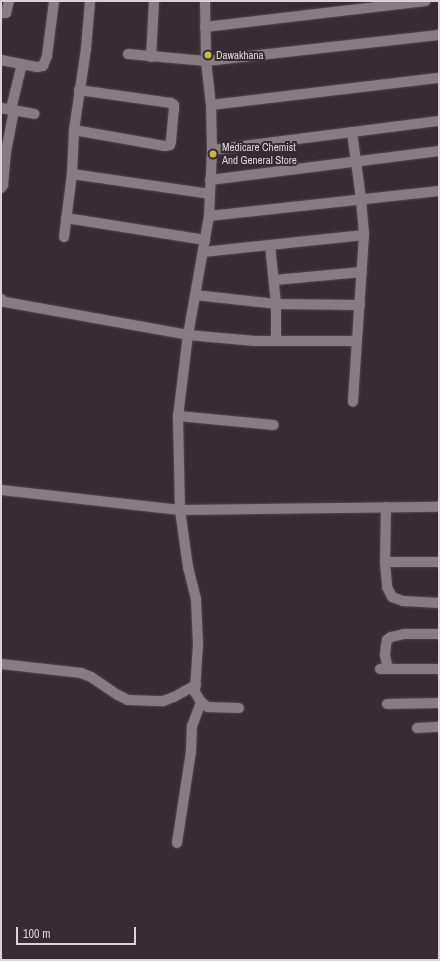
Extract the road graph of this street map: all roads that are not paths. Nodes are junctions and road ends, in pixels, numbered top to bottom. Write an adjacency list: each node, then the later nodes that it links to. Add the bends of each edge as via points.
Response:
1 (9, 1): 7 (street, via 6,13)
2 (54, 1): 14 (street, via 46,62 43,66 37,67)
3 (90, 1): 16 (street)
4 (154, 1): 11 (street)
5 (205, 1): 8 (street)
6 (425, 1): 8 (street)
7 (1, 13)
8 (205, 27): 13 (street)
9 (439, 34): 13 (street)
10 (128, 54): 11 (street)
11 (151, 57): 13 (street)
12 (1, 60): 14 (street)
13 (206, 61): 17 (street)
14 (22, 64): 18 (street)
15 (439, 78): 17 (street)
16 (79, 90): 21 (street); 21 (street, via 171,103 174,105 171,141 170,145 165,146)
17 (211, 105): 23 (street)
18 (9, 109): 19 (street); 24 (street)
19 (34, 114)
20 (439, 121): 22 (street)
21 (74, 130): 27 (street)
22 (352, 132): 23 (street); 26 (street)
23 (212, 150): 28 (street)
24 (4, 151): 29 (street)
25 (439, 151): 26 (street)
26 (356, 162): 28 (street); 32 (street)
27 (72, 174): 31 (street); 34 (street)
28 (210, 180): 31 (street)
29 (1, 188)
30 (439, 191): 32 (street)
31 (210, 194): 33 (street)
32 (361, 200): 33 (street); 35 (street)
33 (209, 216): 37 (street)
34 (66, 218): 36 (street); 37 (street)
35 (364, 235): 38 (street); 40 (street)
36 (64, 237)
37 (205, 240): 39 (street)
38 (270, 245): 39 (street); 41 (street)
39 (203, 252): 42 (street)
40 (362, 272): 41 (street); 45 (street)
41 (275, 280): 44 (street)
42 (195, 295): 44 (street); 46 (street)
43 (1, 299): 46 (street, via 6,302)
44 (276, 304): 45 (street); 47 (street)
45 (360, 305): 48 (street)
46 (188, 335): 47 (street); 50 (street)
47 (276, 341): 48 (street)
48 (357, 341): 49 (street)
49 (353, 402)
50 (178, 416): 51 (street); 55 (street)
51 (274, 425)
52 (1, 490): 55 (street)
53 (386, 507): 54 (street); 55 (street); 56 (street)
54 (439, 507)
55 (180, 510): 62 (street, via 188,568 196,599)
56 (385, 562): 57 (street); 58 (street, via 387,587 392,597 403,601)
57 (439, 562)
58 (439, 603)
59 (439, 634): 61 (street, via 404,634 391,637 387,640 384,669)
60 (1, 664): 62 (street, via 81,673 128,700 163,701)
61 (439, 669)
62 (196, 685): 63 (street, via 195,692)
63 (201, 702): 66 (street, via 208,707); 69 (street, via 192,726 191,752)
64 (439, 703): 65 (street)
65 (387, 704)
66 (239, 708)
67 (439, 727): 68 (street)
68 (417, 728)
69 (177, 843)

